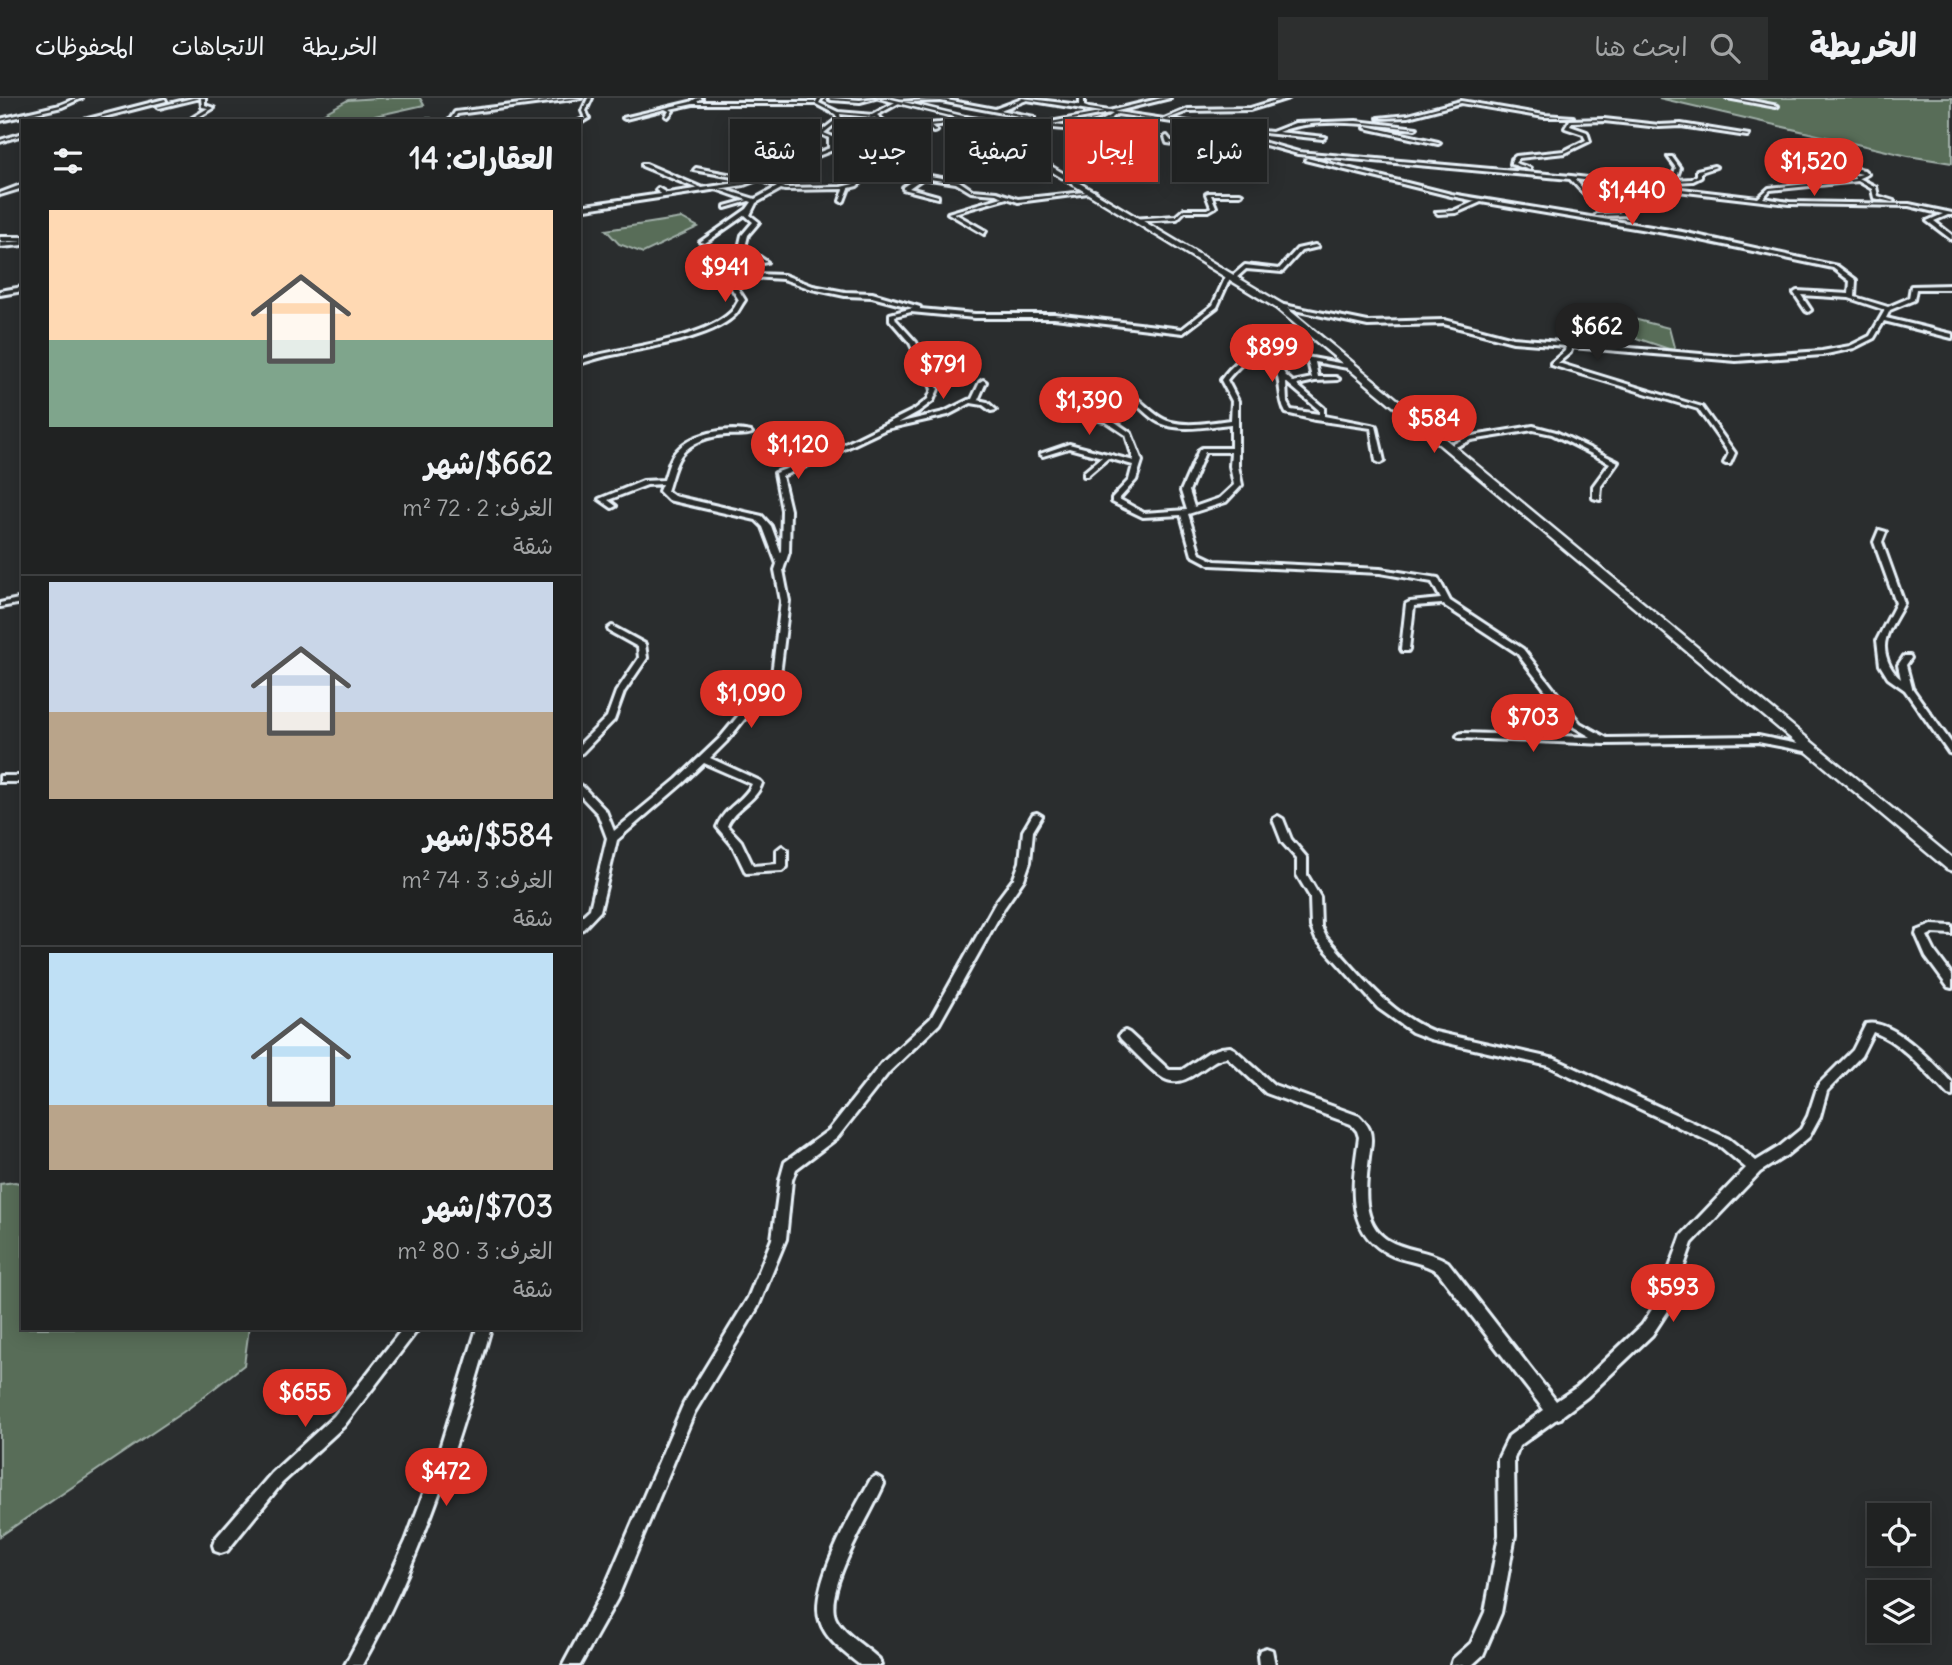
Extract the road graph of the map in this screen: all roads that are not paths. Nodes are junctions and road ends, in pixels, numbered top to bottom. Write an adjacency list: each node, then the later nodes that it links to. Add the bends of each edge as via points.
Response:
1 (80, 98): 45 (street)
2 (198, 98): 28 (street, via 136,113)
3 (203, 98): 40 (street, via 203,106 212,108)
4 (579, 98): 41 (street, via 455,113)
5 (590, 98): 47 (street, via 584,111 587,118)
6 (700, 98): 21 (street)
7 (822, 98): 22 (street)
8 (873, 98): 16 (street)
9 (880, 98): 19 (main road)
10 (1024, 98): 20 (street); 27 (street)
11 (1048, 98): 20 (street)
12 (1082, 98): 25 (street)
13 (1168, 98): 30 (street)
14 (1287, 98): 38 (street, via 1250,109 1188,110)
15 (1729, 98): 24 (street)
16 (831, 99)
17 (164, 100): 28 (street)
18 (1436, 101): 23 (street)
19 (898, 102): 27 (street, via 941,100); 33 (street); 36 (main road)
20 (1040, 102): 25 (street); 37 (street)
21 (693, 103): 22 (street); 26 (street)
22 (817, 103): 29 (street)
23 (1449, 104): 34 (street, via 1467,102); 50 (street)
24 (1776, 106)
25 (1082, 107): 30 (street)
26 (666, 108): 32 (street, via 671,111); 35 (street)
27 (994, 111): 37 (street)
28 (119, 112): 39 (street)
29 (837, 113): 33 (street); 73 (street, via 840,118 821,132 831,137)
30 (1105, 113): 31 (street); 52 (street)
31 (1115, 114): 38 (street); 55 (street, via 1095,127)
32 (668, 116)
33 (874, 117): 42 (street); 43 (street)
34 (1571, 117)
35 (625, 118)
36 (965, 118): 44 (street); 51 (street)
37 (1033, 118)
38 (1163, 118): 46 (street)
39 (90, 119)
40 (197, 119)
41 (452, 119)
42 (868, 119)
43 (877, 119)
44 (972, 119)
45 (0, 120)
46 (1172, 120)
47 (581, 121)
48 (1424, 121): 56 (street)
49 (1334, 122): 50 (street); 61 (street, via 1295,124); 68 (street)
50 (1365, 122): 56 (street)
51 (931, 123)
52 (1051, 123)
53 (1698, 123): 54 (street)
54 (1679, 124): 63 (street); 84 (street, via 1569,122 1567,127 1587,135 1588,141 1569,151 1518,157 1512,162)
55 (1051, 126)
56 (1402, 126): 58 (street)
57 (931, 128): 59 (street)
58 (1415, 128)
59 (935, 131)
60 (1267, 132): 61 (street)
61 (1272, 133): 65 (street)
62 (21, 134): 66 (street)
63 (1746, 135)
64 (1167, 137): 67 (street)
65 (1323, 138)
66 (0, 139)
67 (1172, 143)
68 (1437, 143)
69 (1267, 146): 71 (street)
70 (1267, 147): 71 (street)
71 (1275, 148): 74 (street)
72 (834, 149): 73 (street)
73 (831, 150): 75 (street)
74 (1290, 152): 84 (street); 107 (street, via 1327,165)
75 (820, 154)
76 (1810, 157): 87 (street, via 1866,173 1856,177)
77 (1670, 158): 89 (street, via 1678,168)
78 (644, 165): 99 (street)
79 (1051, 167): 100 (main road)
80 (1714, 167): 89 (street, via 1699,171 1697,178)
81 (696, 169): 83 (street)
82 (676, 171): 95 (street)
83 (730, 175)
84 (1547, 175): 85 (street)
85 (1571, 177): 88 (street); 101 (street)
86 (931, 178): 106 (street)
87 (1859, 180): 108 (street, via 1769,189); 111 (street, via 1874,188 1876,197)
88 (1608, 181): 89 (street); 108 (street)
89 (1673, 181)
90 (744, 182): 95 (street)
91 (768, 182): 96 (street)
92 (855, 182): 97 (street)
93 (914, 182): 105 (street, via 905,188)
94 (21, 187): 102 (street)
95 (718, 188): 99 (street); 109 (street)
96 (779, 188): 97 (street); 109 (street)
97 (847, 188): 110 (street)
98 (658, 189): 104 (street)
99 (705, 190): 104 (street)
100 (1094, 192): 106 (street, via 1024,201); 119 (main road)
101 (1584, 192)
102 (1, 194)
103 (1240, 194): 119 (street, via 1208,194 1214,207 1209,210 1184,209 1177,217)
104 (666, 195): 114 (street)
105 (936, 197)
106 (1006, 197): 120 (street, via 950,214)
107 (1481, 200): 117 (street); 118 (street)
108 (1759, 200): 111 (street)
109 (753, 201): 113 (street); 115 (street)
110 (842, 201)
111 (1909, 205): 116 (street)
112 (1609, 206): 118 (street, via 1629,214)
113 (727, 207)
114 (581, 208)
115 (748, 210): 125 (street); 127 (street, via 747,215 756,222)
116 (1951, 213): 121 (street, via 1930,221)
117 (1438, 214)
118 (1573, 215): 135 (street, via 1828,265 1853,280)
119 (1135, 219): 131 (main road)
120 (984, 232)
121 (1952, 238)
122 (0, 239): 123 (street)
123 (21, 241)
124 (21, 241): 126 (street)
125 (703, 242)
126 (0, 245)
127 (741, 247): 129 (street); 130 (street, via 738,260)
128 (1315, 247): 131 (street, via 1299,250 1280,271 1245,267)
129 (764, 261)
130 (726, 274): 139 (street, via 784,277 843,294 879,296); 145 (street, via 742,300 731,316 684,337)
131 (1231, 276): 136 (main road); 139 (street, via 1215,306 1180,331 1054,316)
132 (1952, 287): 137 (street, via 1913,287 1912,299)
133 (21, 289): 134 (street)
134 (0, 293)
135 (1851, 296): 137 (street); 138 (street, via 1797,293)
136 (1279, 306): 142 (street, via 1368,324 1444,322 1493,337); 146 (main road)
137 (1888, 309): 140 (street)
138 (1808, 310)
139 (925, 311): 158 (street, via 891,317 913,342 934,395 916,411)
140 (1883, 319): 141 (street); 142 (street, via 1868,341 1797,355 1722,359)
141 (1952, 336)
142 (1569, 346): 165 (street, via 1553,364 1700,408 1732,453)
143 (1283, 354): 144 (street); 147 (street, via 1278,367); 157 (street, via 1255,352 1225,377 1235,398)
144 (1311, 360): 146 (street); 148 (street)
145 (581, 361)
146 (1353, 367): 160 (main road)
147 (1282, 376): 151 (street); 155 (street, via 1288,412)
148 (1315, 379): 149 (street); 151 (street)
149 (1336, 379)
150 (983, 382): 153 (street)
151 (1293, 384): 155 (street, via 1322,409 1322,415)
152 (1064, 395): 156 (street, via 1070,413)
153 (974, 401): 154 (street); 158 (street, via 942,416)
154 (993, 410)
155 (1314, 418): 164 (street, via 1374,427)
156 (1105, 419): 157 (street, via 1103,394 1113,389 1125,392 1163,422); 166 (street, via 1132,437)
157 (1233, 422): 161 (street)
158 (878, 429): 173 (street, via 778,475 786,510)
159 (749, 433): 168 (street, via 730,431 695,442 677,456)
160 (1449, 448): 169 (street, via 1465,439 1511,429 1548,431 1614,462 1597,486); 184 (main road)
161 (1235, 450): 171 (street, via 1237,489 1223,500); 171 (street, via 1202,450 1185,491)
162 (1043, 454): 163 (street, via 1069,446)
163 (1107, 456): 166 (street); 167 (street)
164 (1380, 461)
165 (1728, 463)
166 (1138, 464): 171 (street, via 1132,480 1115,500 1143,515)
167 (1087, 474)
168 (667, 482): 170 (street, via 646,483 603,499); 173 (street, via 663,491 671,498 762,520)
169 (1597, 498)
170 (612, 506)
171 (1188, 512): 175 (street, via 1194,551 1207,561 1424,576 1437,583)
172 (1882, 532): 180 (street, via 1880,548 1900,603 1883,633 1882,660 1891,676)
173 (781, 564): 186 (street, via 785,601 777,671)
174 (21, 601): 176 (street)
175 (1445, 602): 178 (street, via 1410,604); 182 (street, via 1520,651 1577,725)
176 (0, 606)
177 (612, 629): 183 (street, via 642,646 643,657 620,692 611,718)
178 (1405, 649)
179 (1907, 658): 180 (street, via 1902,662)
180 (1908, 688): 185 (street)
181 (1462, 736): 182 (street)
182 (1605, 741): 184 (street, via 1758,739)
183 (581, 749)
184 (1810, 749): 194 (main road)
185 (1952, 751)
186 (703, 759): 192 (street); 193 (street, via 757,783 753,793 724,817 722,827 750,870 782,867)
187 (0, 779): 188 (street)
188 (21, 779)
189 (581, 790): 192 (street, via 602,813)
190 (1037, 816): 207 (street, via 1028,831 1019,879 935,1021 879,1075 839,1129 790,1166 779,1239 752,1302 689,1408 611,1593)
191 (1278, 819): 200 (street, via 1286,840 1302,858 1302,875 1315,897 1321,939 1392,1013 1434,1037 1552,1062 1725,1143)
192 (612, 838): 195 (street, via 595,911)
193 (782, 850)
194 (1950, 863)
195 (581, 924)
196 (1952, 930): 197 (street, via 1932,929 1921,934)
197 (1952, 984)
198 (1125, 1036): 203 (street, via 1166,1075 1189,1073 1216,1054 1230,1052 1270,1089 1355,1120 1365,1137 1360,1206 1366,1229 1395,1250 1426,1257 1443,1267)
199 (1952, 1091): 200 (street, via 1885,1030 1873,1026 1857,1053 1822,1089 1805,1133)
200 (1755, 1168): 203 (street, via 1682,1245 1656,1319)
201 (410, 1330): 205 (street, via 339,1421 277,1478)
202 (483, 1330): 206 (street, via 424,1514)
203 (1556, 1413): 209 (street, via 1520,1435 1508,1450 1507,1535 1493,1613 1477,1649)
204 (876, 1484): 208 (street, via 847,1541 830,1587 826,1614 832,1626)
205 (221, 1545)
206 (353, 1665)
207 (571, 1665)
208 (873, 1665)
209 (1459, 1665)

